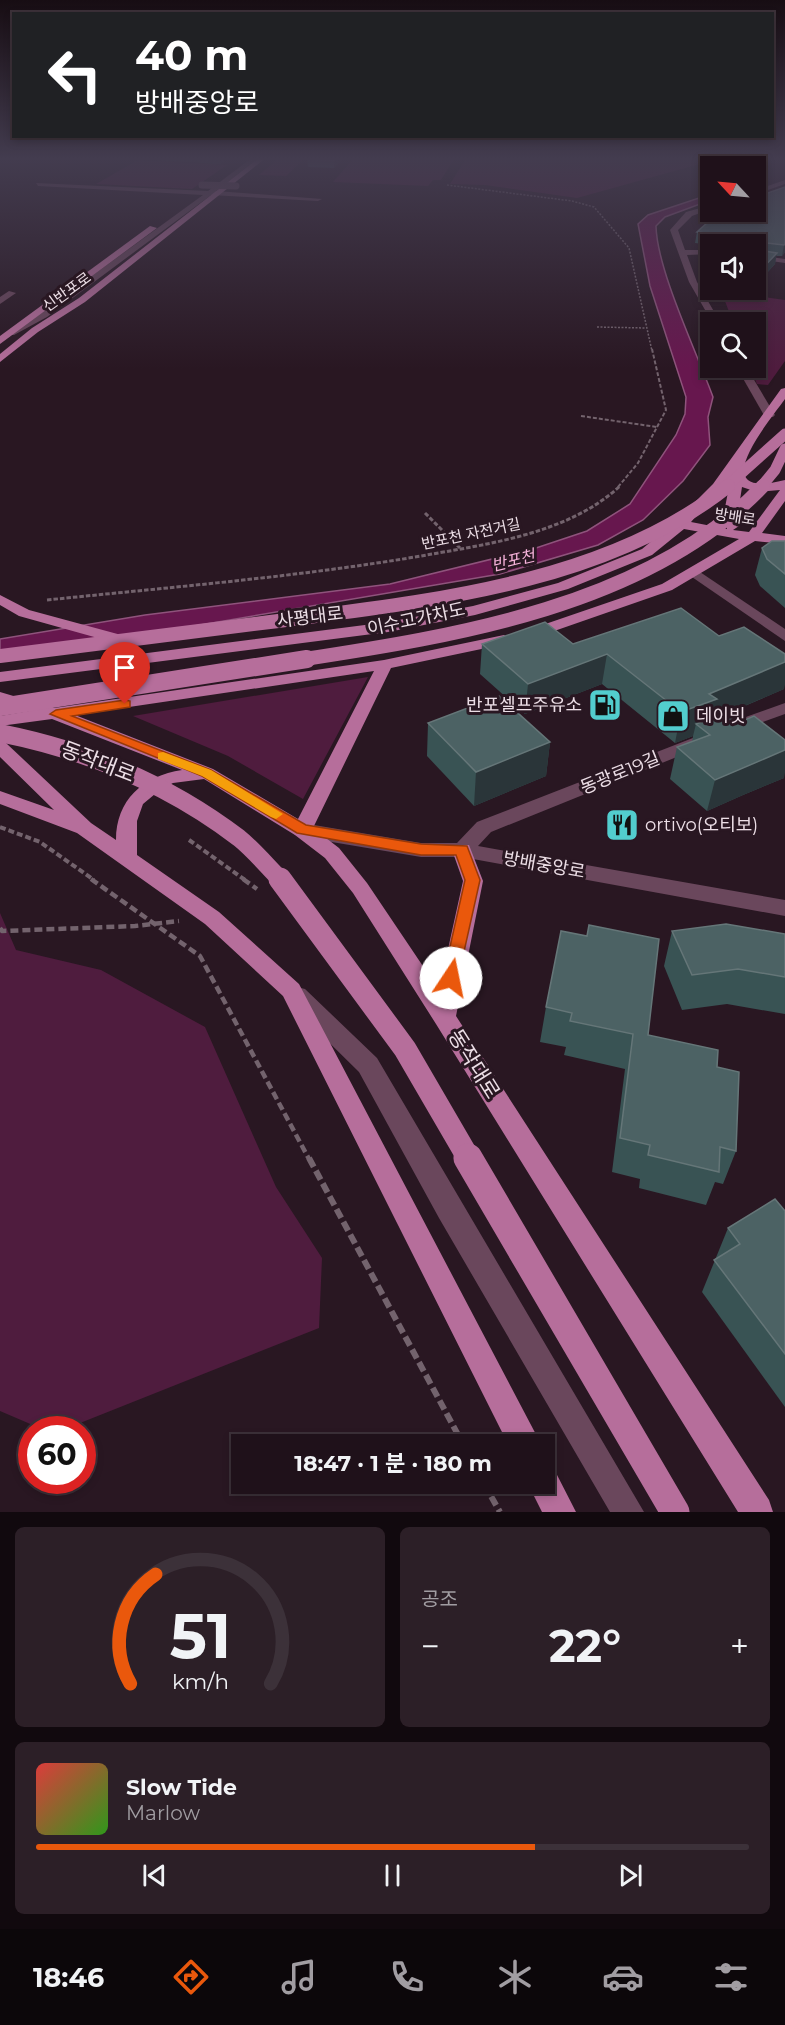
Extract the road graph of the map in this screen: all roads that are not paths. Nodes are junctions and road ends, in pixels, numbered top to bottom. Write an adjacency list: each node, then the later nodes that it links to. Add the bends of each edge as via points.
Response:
1 (160, 228): 6 (main road, 신반포로)
2 (167, 228): 5 (main road, 신반포로)
3 (167, 228): 5 (street)
4 (675, 228): 8 (street)
5 (164, 230): 6 (street); 14 (main road, 신반포로, via 82,300); 15 (street, via 44,315)
6 (143, 240): 14 (street); 15 (main road, 신반포로)
7 (700, 252): 8 (street)
8 (682, 253): 13 (street)
9 (766, 258): 10 (street)
10 (785, 261)
11 (0, 292): 12 (street, via 12,293)
12 (0, 301)
13 (710, 312)
14 (35, 330): 16 (main road, 신반포로)
15 (5, 336)
16 (0, 359)
17 (748, 378): 19 (street)
18 (785, 391): 19 (main road, 사평대로)
19 (769, 415): 22 (main road, 사평대로)
20 (785, 434): 32 (main road, 이수고가차도, bridge, via 712,499 670,524 637,542 547,573 405,604)
21 (785, 449): 36 (main road, 이수고가차도, bridge, via 781,463 767,482 699,539 606,586 548,606 372,649)
22 (742, 456): 23 (main road); 25 (main road, 사평대로)
23 (738, 472): 24 (main road, via 748,486); 26 (main road, via 730,513 733,529)
24 (784, 494): 26 (main road)
25 (681, 524): 26 (main road, 방배로); 31 (main road, 사평대로, via 647,552 563,586 475,610 388,627)
26 (745, 536): 27 (main road, 방배로); 28 (main road)
27 (785, 540)
28 (694, 572): 30 (street); 33 (main road, via 667,587 545,631)
29 (0, 599): 31 (main road, via 24,614)
30 (785, 636)
31 (188, 652): 34 (main road, 사평대로)
32 (0, 656)
33 (384, 665): 38 (main road); 45 (main road)
34 (0, 677)
35 (0, 697): 38 (main road, 동작대로)
36 (0, 707)
37 (785, 708): 46 (street, 동광로19길, via 484,827)
38 (56, 714): 39 (main road, 동작대로); 42 (main road, 동작대로)
39 (0, 721)
40 (0, 734): 55 (main road, 동작대로, bridge, via 45,742 127,771 188,804 240,839 288,887 405,1049)
41 (0, 747): 44 (main road)
42 (207, 773): 45 (main road, 동작대로); 47 (main road, via 167,779 143,793 126,816)
43 (0, 797): 44 (main road)
44 (84, 828): 47 (main road)
45 (302, 830): 46 (street, 방배중앙로, via 421,850); 50 (main road, 동작대로, via 332,853 360,888)
46 (462, 850): 48 (street, 방배중앙로); 50 (main road, via 473,880)
47 (127, 858): 49 (main road, via 212,918)
48 (785, 908)
49 (291, 990): 51 (main road); 54 (street, via 368,1065)
50 (444, 1017): 56 (main road, 동작대로)
51 (520, 1434)
52 (550, 1494): 53 (main road)
53 (560, 1512)
54 (628, 1512)
55 (675, 1512)
56 (757, 1512)

